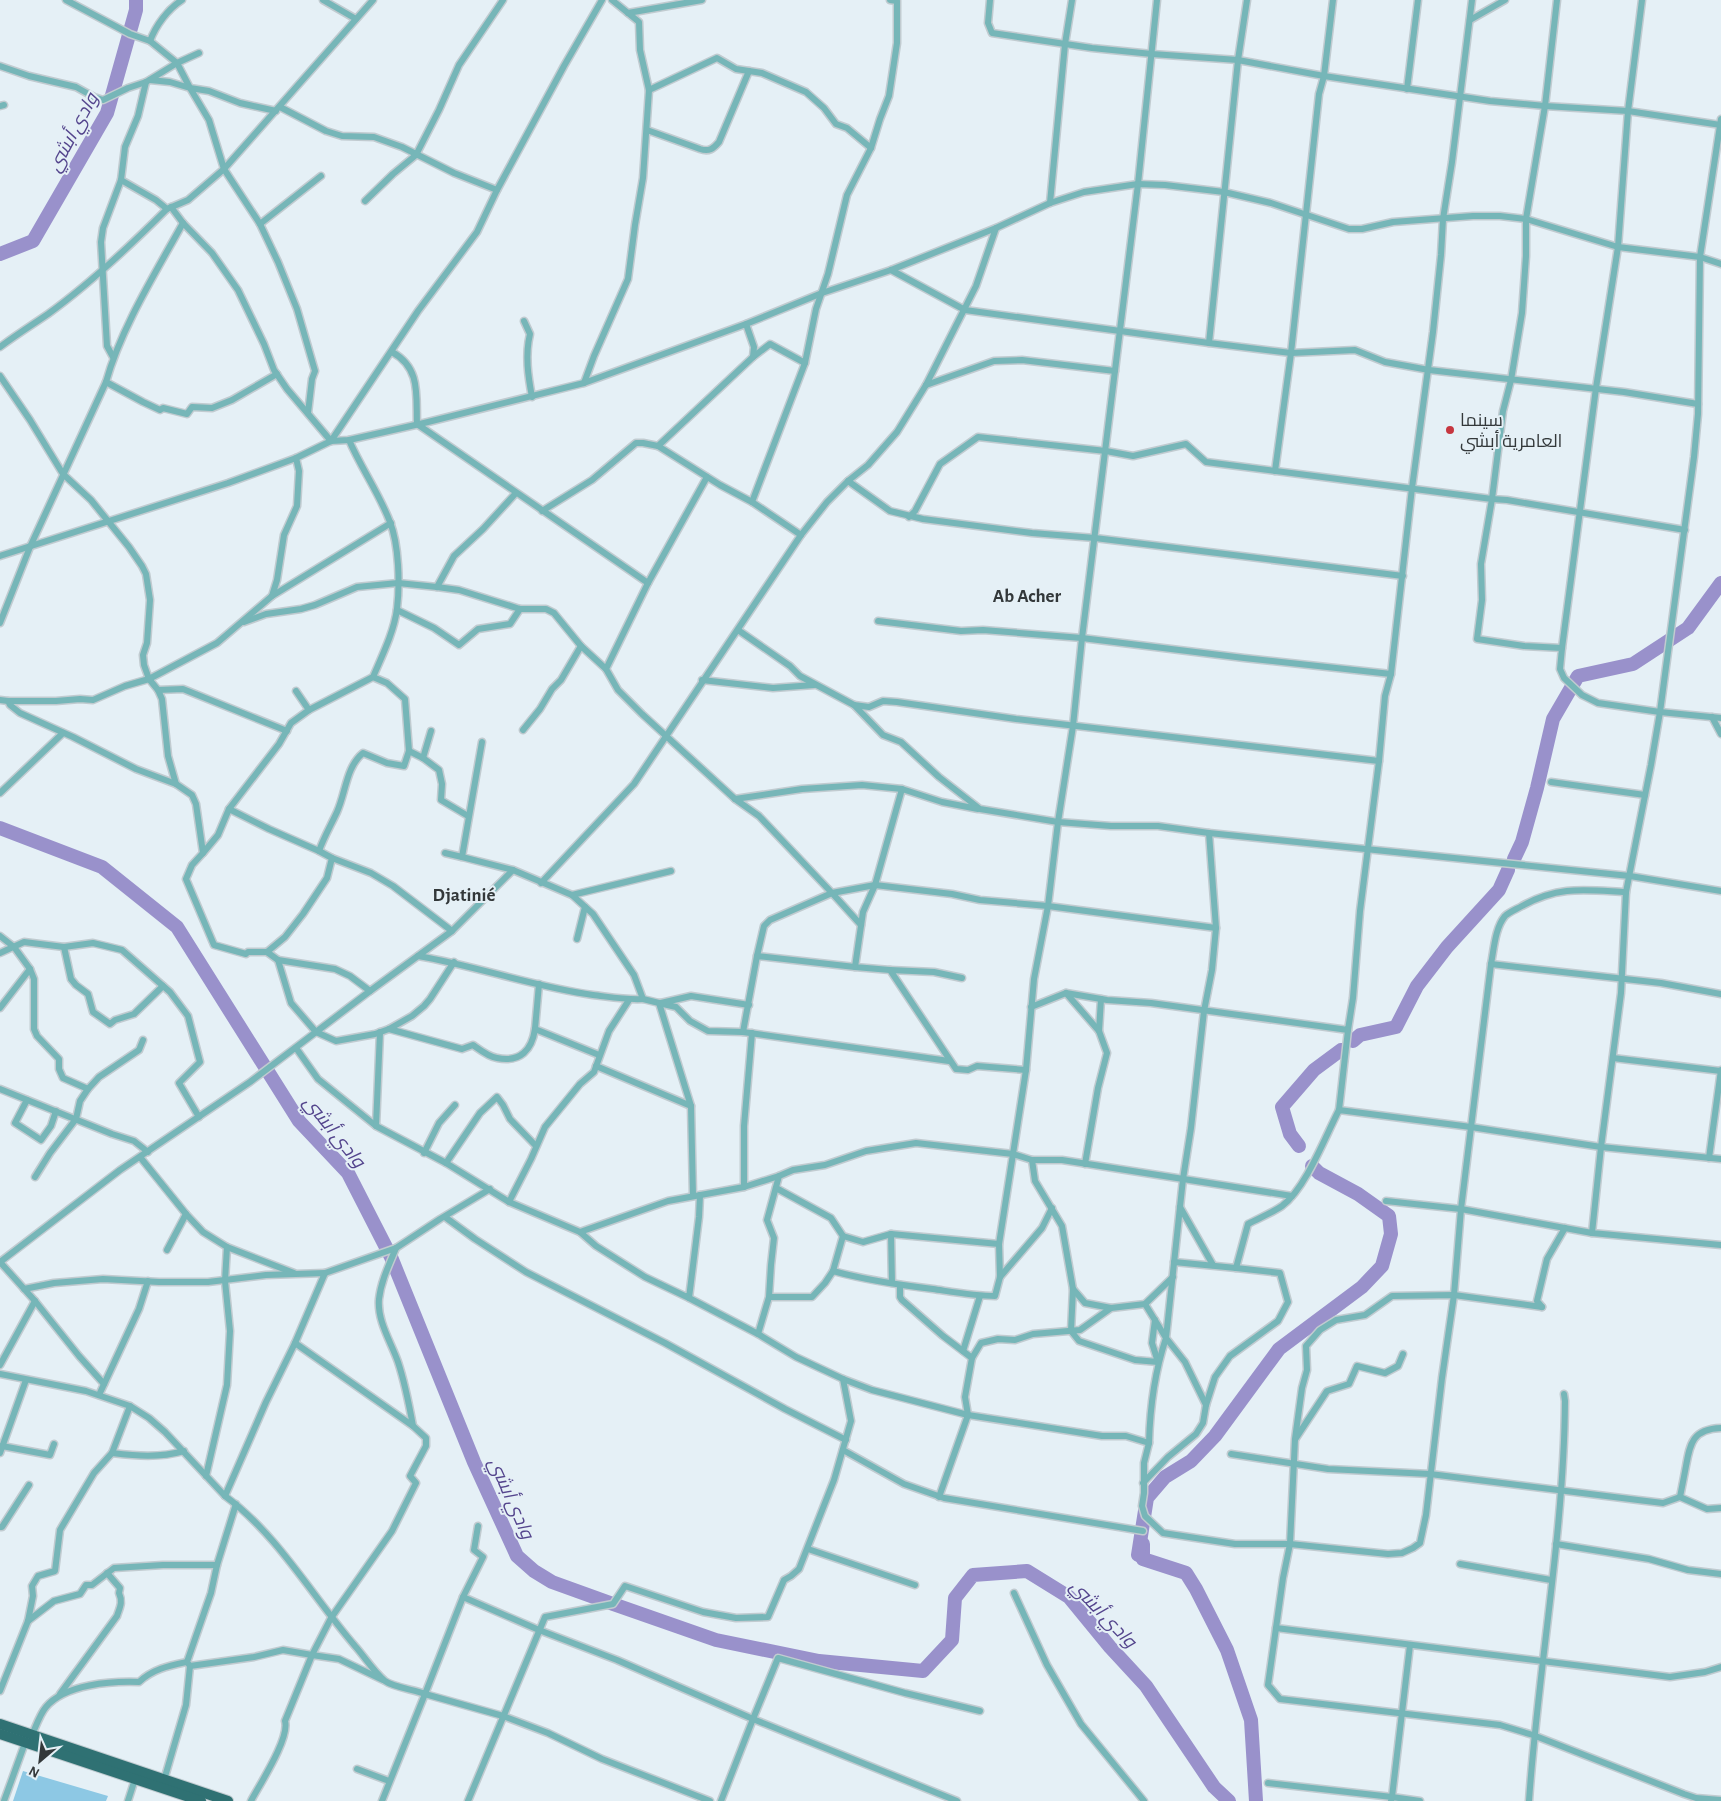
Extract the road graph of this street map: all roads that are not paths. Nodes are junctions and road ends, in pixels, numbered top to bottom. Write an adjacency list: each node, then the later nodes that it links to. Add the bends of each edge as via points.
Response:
1 (66, 0): 24 (street)
2 (182, 0): 24 (street, via 172,7)
3 (323, 0): 22 (street)
4 (373, 0): 22 (street)
5 (503, 0): 44 (street, via 459,65)
6 (602, 0): 49 (street)
7 (612, 0): 21 (street)
8 (702, 0): 21 (street)
9 (890, 0): 10 (street)
10 (897, 0): 43 (street, via 893,75)
11 (990, 0): 25 (street, via 988,23 992,33)
12 (1072, 0): 25 (street)
13 (1157, 0): 27 (street)
14 (1247, 0): 28 (street)
15 (1333, 0): 32 (street)
16 (1418, 0): 35 (street)
17 (1472, 0): 23 (street)
18 (1505, 0): 23 (street)
19 (1557, 0): 38 (street)
20 (1642, 0): 40 (street)
21 (628, 13): 36 (street, via 639,22 640,50)
22 (356, 19): 39 (street)
23 (1470, 20): 37 (street)
24 (150, 41): 29 (street)
25 (1065, 44): 27 (street); 52 (street)
26 (199, 53): 29 (street)
27 (1152, 54): 28 (street); 48 (street)
28 (1238, 60): 32 (street); 50 (street)
29 (176, 63): 33 (street); 34 (street)
30 (0, 66): 33 (street, via 76,87 104,100)
31 (749, 71): 36 (street, via 717,58 711,59); 42 (street, via 714,148 705,151); 43 (street, via 762,73 806,92 836,124 847,128)
32 (1324, 76): 35 (street); 54 (street, via 1319,94)
33 (148, 81): 34 (street, via 170,82); 47 (street, via 125,147)
34 (190, 88): 39 (street, via 209,91 240,103); 45 (street, via 209,120)
35 (1407, 89): 37 (street)
36 (648, 90): 42 (street)
37 (1460, 97): 38 (street); 55 (street)
38 (1545, 106): 40 (street); 56 (street)
39 (278, 109): 44 (street, via 333,134 374,137); 45 (street)
40 (1628, 111): 41 (street); 60 (street)
41 (1721, 123): 61 (street)
42 (647, 130): 83 (street, via 644,178 628,279)
43 (871, 148): 65 (street, via 847,196)
44 (416, 155): 49 (street); 51 (street)
45 (224, 169): 53 (street, via 188,200); 58 (street)
46 (321, 176): 58 (street)
47 (121, 180): 53 (street); 63 (street, via 103,228)
48 (1138, 184): 50 (street); 52 (street, via 1084,192); 69 (street)
49 (497, 190): 72 (street, via 477,232)
50 (1224, 192): 54 (street); 70 (street)
51 (365, 201)
52 (1050, 203): 59 (street)
53 (169, 208): 57 (street); 63 (street)
54 (1307, 214): 55 (street, via 1349,229); 73 (street)
55 (1443, 219): 56 (street, via 1500,216); 77 (street)
56 (1526, 219): 60 (street); 81 (street, via 1522,313)
57 (184, 223): 74 (street); 79 (street, via 212,253 238,290)
58 (260, 224): 88 (street, via 288,286 311,355 314,371)
59 (996, 228): 64 (street); 66 (street)
60 (1618, 247): 61 (street); 85 (street)
61 (1700, 257): 62 (street); 87 (street)
62 (1721, 264)
63 (101, 270): 71 (street, via 47,315); 74 (street, via 108,346)
64 (891, 270): 65 (street); 66 (street)
65 (822, 293): 68 (street); 76 (street)
66 (964, 310): 69 (street); 84 (street)
67 (524, 321): 86 (street, via 530,334 527,347)
68 (746, 324): 75 (street, via 754,347); 83 (street)
69 (1120, 330): 70 (street); 78 (street)
70 (1209, 342): 73 (street)
71 (0, 347)
72 (392, 352): 89 (street, via 402,359 415,378); 91 (street)
73 (1291, 354): 77 (street, via 1355,350 1385,362); 95 (street)
74 (113, 357): 82 (street)
75 (753, 357): 76 (street, via 770,344); 92 (street)
76 (805, 363): 102 (street)
77 (1428, 370): 81 (street); 99 (street)
78 (1115, 371): 84 (street, via 1022,360 994,361); 93 (street)
79 (277, 374): 82 (street, via 232,400 212,408 192,407 187,414 164,408 160,410); 88 (street)
80 (0, 376): 96 (street)
81 (1511, 380): 85 (street); 101 (street, via 1503,411)
82 (106, 382): 96 (street)
83 (584, 383): 86 (street)
84 (926, 385): 98 (street, via 897,432 868,465)
85 (1596, 388): 87 (street); 104 (street)
86 (532, 397): 89 (street)
87 (1698, 404): 108 (street)
88 (308, 413): 91 (street)
89 (417, 424): 90 (street); 100 (street)
90 (349, 440): 91 (street); 107 (street)
91 (331, 441): 94 (street)
92 (658, 446): 97 (street); 103 (street, via 636,443 592,480)
93 (1106, 451): 95 (street, via 1132,456 1186,444 1206,462); 105 (street, via 978,437 940,464); 110 (street)
94 (296, 458): 106 (street, via 228,484); 117 (street, via 299,471 297,506 284,535)
95 (1275, 471): 99 (street)
96 (63, 474): 106 (street); 111 (street)
97 (707, 477): 102 (street); 115 (street)
98 (848, 481): 105 (street, via 890,511); 109 (street)
99 (1412, 488): 101 (street); 113 (street)
100 (516, 493): 103 (street); 116 (street, via 454,556)
101 (1492, 499): 104 (street); 126 (street, via 1481,564 1482,600 1476,639)
102 (752, 502): 109 (street)
103 (542, 511): 115 (street)
104 (1579, 513): 108 (street); 126 (street)
105 (909, 517): 110 (street)
106 (109, 522): 111 (street); 130 (street, via 146,574 150,600 143,656)
107 (391, 523): 114 (street); 117 (street)
108 (1684, 530): 139 (street)
109 (801, 535): 123 (street)
110 (1095, 538): 113 (street); 124 (street)
111 (30, 547): 112 (street); 121 (street)
112 (0, 556)
113 (1403, 576): 128 (street)
114 (398, 583): 116 (street); 119 (street); 122 (street, via 357,587 315,605 266,614)
115 (648, 583): 127 (street)
116 (437, 586): 118 (street)
117 (272, 596): 122 (street)
118 (520, 608): 119 (street, via 510,624 478,629 460,645); 125 (street, via 546,609 554,613)
119 (397, 610): 129 (street)
120 (878, 621): 124 (street, via 961,631)
121 (0, 623)
122 (238, 624): 130 (street, via 211,646)
123 (738, 630): 131 (street); 132 (street)
124 (1082, 638): 128 (street); 142 (street)
125 (580, 646): 127 (street); 143 (street, via 561,680)
126 (1562, 648): 139 (street, via 1560,672 1582,695 1598,703)
127 (606, 670): 148 (street, via 618,690)
128 (1391, 674): 152 (street, via 1385,696)
129 (373, 677): 138 (street); 150 (street, via 387,683 406,699)
130 (149, 679): 133 (street); 136 (street, via 93,700)
131 (702, 680): 132 (street, via 773,688); 148 (street)
132 (814, 684): 137 (street)
133 (158, 690): 144 (street, via 183,689); 154 (street, via 166,724 168,756)
134 (296, 692): 138 (street)
135 (0, 700): 136 (street)
136 (8, 701): 146 (street, via 20,713)
137 (854, 704): 142 (street, via 869,707 883,701 898,702); 160 (street, via 883,735 901,742)
138 (309, 710): 144 (street, via 291,723)
139 (1660, 712): 140 (street); 157 (street)
140 (1712, 717): 141 (street); 147 (street)
141 (1721, 718)
142 (1073, 726): 152 (street); 162 (street)
143 (523, 730)
144 (287, 731): 159 (street)
145 (431, 731): 151 (street)
146 (63, 733): 154 (street, via 136,769); 156 (street)
147 (1721, 734)
148 (668, 736): 158 (street); 173 (street, via 634,784)
149 (482, 742): 161 (street)
150 (409, 751): 151 (street); 165 (street, via 404,766 364,753 358,757)
151 (423, 758): 161 (street, via 439,770 441,800)
152 (1379, 761): 164 (street)
153 (1551, 782): 157 (street)
154 (176, 784): 166 (street, via 192,795 196,804)
155 (902, 788): 158 (street, via 826,786); 160 (street, via 942,802); 174 (street)
156 (0, 794)
157 (1646, 795): 172 (street)
158 (735, 799): 177 (street, via 759,816)
159 (230, 809): 165 (street); 166 (street, via 218,835)
160 (980, 809): 162 (street)
161 (468, 816): 168 (street)
162 (1058, 822): 163 (street, via 1158,826); 179 (street)
163 (1209, 833): 164 (street); 182 (street)
164 (1368, 850): 172 (street); 215 (street)
165 (319, 851): 169 (street)
166 (203, 853): 188 (street, via 186,879 214,944 246,954)
167 (445, 853): 168 (street)
168 (462, 857): 170 (street)
169 (332, 858): 183 (street, via 386,882); 188 (street, via 327,878 303,914)
170 (514, 870): 173 (street); 183 (street)
171 (671, 871): 178 (street)
172 (1630, 876): 175 (street); 176 (street)
173 (541, 883): 178 (street)
174 (875, 885): 177 (street); 179 (street); 181 (street)
175 (1721, 891)
176 (1626, 892): 194 (street, via 1554,892 1531,901 1506,916 1498,931); 199 (street)
177 (832, 893): 181 (street); 191 (street, via 770,920 764,926)
178 (572, 896): 180 (street)
179 (1048, 906): 182 (street); 210 (street)
180 (585, 907): 185 (street); 205 (street, via 634,975)
181 (861, 925): 195 (street)
182 (1216, 928): 212 (street)
183 (452, 931): 190 (street)
184 (0, 936): 186 (street)
185 (577, 939)
186 (14, 947): 187 (street, via 24,942); 189 (street); 196 (street)
187 (64, 947): 201 (street, via 94,943 122,950); 201 (street, via 71,979 88,994 93,1012 110,1024 134,1014)
188 (267, 952): 192 (street)
189 (0, 953)
190 (418, 956): 193 (street); 202 (street)
191 (757, 956): 195 (street); 209 (street)
192 (278, 960): 202 (street, via 335,970 350,976); 217 (street, via 291,1003)
193 (454, 962): 200 (street); 213 (street, via 424,1006)
194 (1490, 964): 199 (street); 239 (street)
195 (855, 967): 197 (street)
196 (30, 969): 211 (street); 230 (street, via 34,979 34,1029 59,1059 63,1078)
197 (890, 970): 198 (street, via 934,972); 225 (street)
198 (962, 978)
199 (1622, 979): 204 (street); 224 (street)
200 (540, 984): 207 (street); 214 (street)
201 (163, 986): 236 (street, via 188,1016 200,1062 179,1083)
202 (370, 991): 217 (street)
203 (1066, 993): 206 (street); 210 (street); 216 (street)
204 (1721, 994)
205 (643, 998): 207 (street); 208 (street)
206 (1101, 999): 212 (street); 216 (street)
207 (629, 1000): 223 (street)
208 (659, 1003): 209 (street, via 691,996); 219 (street, via 676,1008 708,1031); 233 (street)
209 (749, 1005): 219 (street)
210 (1031, 1007): 227 (street)
211 (0, 1008)
212 (1204, 1011): 215 (street); 253 (street)
213 (388, 1029): 214 (street, via 462,1048 473,1046 496,1058 510,1059 523,1054 533,1043); 218 (street)
214 (535, 1029): 223 (street)
215 (1348, 1030): 234 (street)
216 (1099, 1031): 250 (street, via 1107,1053)
217 (316, 1032): 218 (street, via 336,1041); 222 (street)
218 (380, 1032): 238 (street)
219 (743, 1032): 220 (street)
220 (752, 1033): 225 (street); 254 (street, via 744,1126)
221 (143, 1040): 230 (street, via 138,1050 99,1077)
222 (296, 1048): 236 (street); 238 (street, via 318,1079)
223 (599, 1055): 226 (street)
224 (1613, 1058): 228 (street); 241 (street)
225 (949, 1061): 227 (street, via 956,1069 968,1070 977,1066)
226 (596, 1066): 233 (street); 240 (street, via 545,1127)
227 (1026, 1070): 244 (street)
228 (1721, 1070): 246 (street)
229 (0, 1089): 231 (street)
230 (88, 1089): 237 (street, via 80,1101)
231 (27, 1100): 235 (street); 235 (street, via 15,1123 41,1140)
232 (455, 1104): 243 (street, via 439,1123)
233 (691, 1106): 257 (street)
234 (1339, 1110): 239 (street); 258 (street, via 1303,1182)
235 (56, 1111): 237 (street)
236 (199, 1117): 242 (street)
237 (76, 1119): 242 (street, via 134,1141); 252 (street)
238 (376, 1126): 243 (street)
239 (1471, 1127): 241 (street); 263 (street)
240 (536, 1146): 249 (street, via 510,1119 497,1097 480,1113); 260 (street)
241 (1601, 1147): 246 (street); 268 (street)
242 (148, 1152): 245 (street)
243 (424, 1152): 249 (street)
244 (1013, 1154): 248 (street); 251 (street, via 916,1143 866,1151); 271 (street)
245 (140, 1158): 264 (street); 276 (street)
246 (1709, 1158): 247 (street)
247 (1721, 1159)
248 (1032, 1160): 250 (street); 262 (street, via 1035,1181)
249 (446, 1163): 256 (street)
250 (1085, 1164): 253 (street)
251 (779, 1176): 254 (street); 255 (street)
252 (36, 1177)
253 (1183, 1179): 258 (street); 261 (street)
254 (744, 1187): 257 (street)
255 (776, 1188): 270 (street, via 831,1218); 293 (street, via 767,1220 774,1238)
256 (490, 1189): 260 (street); 265 (street)
257 (697, 1195): 267 (street, via 668,1201); 294 (street, via 699,1217)
258 (1292, 1196): 279 (street, via 1282,1206 1248,1224)
259 (1386, 1201): 263 (street)
260 (509, 1202): 267 (street)
261 (1180, 1206): 277 (street); 278 (street)
262 (1052, 1208): 283 (street, via 1042,1228); 290 (street, via 1062,1226)
263 (1461, 1209): 266 (street); 291 (street)
264 (186, 1214): 273 (street, via 203,1232); 275 (street)
265 (445, 1217): 274 (street); 321 (street, via 526,1272)
266 (1565, 1228): 268 (street); 291 (street, via 1547,1259 1537,1301 1542,1307)
267 (580, 1232): 294 (street, via 645,1277)
268 (1592, 1233): 272 (street)
269 (891, 1234): 270 (street, via 863,1242); 271 (street); 287 (street)
270 (843, 1236): 280 (street)
271 (999, 1244): 283 (street)
272 (1721, 1244)
273 (227, 1248): 282 (street); 286 (street)
274 (396, 1248): 281 (street); 317 (street, via 386,1270 379,1300 382,1321 406,1388)
275 (167, 1250)
276 (0, 1262): 289 (street)
277 (1174, 1262): 278 (street); 284 (street)
278 (1213, 1266): 279 (street)
279 (1236, 1268): 314 (street, via 1280,1273 1288,1302 1278,1321 1230,1356 1215,1377)
280 (832, 1271): 287 (street); 293 (street, via 812,1297)
281 (325, 1273): 282 (street); 302 (street)
282 (297, 1274): 286 (street)
283 (1000, 1277): 292 (street, via 995,1296)
284 (1173, 1277): 296 (street); 301 (street)
285 (148, 1281): 286 (street); 289 (street, via 103,1279); 311 (street, via 139,1309)
286 (225, 1281): 331 (street, via 230,1331 227,1386)
287 (892, 1284): 288 (street)
288 (900, 1285): 292 (street); 303 (street, via 902,1300)
289 (24, 1289): 295 (street)
290 (1073, 1289): 297 (street, via 1085,1303); 299 (street)
291 (1454, 1295): 320 (street, via 1392,1296 1365,1314 1336,1320 1320,1330 1306,1346 1307,1370); 330 (street)
292 (980, 1296): 303 (street)
293 (769, 1297): 300 (street)
294 (689, 1298): 300 (street)
295 (34, 1301): 307 (street); 311 (street)
296 (1145, 1304): 297 (street); 298 (street)
297 (1111, 1308): 299 (street, via 1080,1330)
298 (1155, 1320): 301 (street); 306 (street, via 1152,1343)
299 (1071, 1331): 305 (street, via 981,1343); 306 (street, via 1079,1341 1135,1360)
300 (758, 1334): 309 (street, via 796,1357)
301 (1166, 1338): 306 (street); 314 (street, via 1185,1362)
302 (295, 1343): 317 (street); 335 (street)
303 (963, 1351): 305 (street)
304 (1403, 1354): 320 (street, via 1398,1366 1385,1373 1357,1366 1349,1384 1327,1391)
305 (972, 1358): 316 (street, via 965,1397)
306 (1158, 1362): 322 (street, via 1150,1404)
307 (0, 1365)
308 (0, 1374): 310 (street)
309 (843, 1379): 316 (street, via 872,1390); 321 (street, via 851,1421)
310 (26, 1380): 313 (street); 319 (street)
311 (104, 1384): 313 (street)
312 (1564, 1394): 334 (street)
313 (99, 1395): 315 (street)
314 (1206, 1405): 332 (street, via 1203,1423 1196,1434)
315 (130, 1406): 326 (street, via 166,1432); 327 (street)
316 (968, 1415): 322 (street, via 1102,1436 1126,1436); 336 (street)
317 (413, 1426): 354 (street, via 427,1442 410,1476 416,1483 392,1531)
318 (1721, 1428): 337 (street, via 1711,1428 1692,1441)
319 (2, 1437): 324 (street)
320 (1295, 1439): 329 (street)
321 (846, 1440): 325 (street)
322 (1149, 1443): 332 (street)
323 (54, 1444): 324 (street, via 50,1454)
324 (1, 1450)
325 (842, 1450): 336 (street, via 904,1484); 345 (street)
326 (184, 1451): 327 (street, via 165,1456); 331 (street)
327 (112, 1454): 355 (street, via 94,1473 60,1530 55,1571 38,1576 32,1586)
328 (1231, 1454): 329 (street)
329 (1294, 1464): 330 (street); 343 (street)
330 (1430, 1474): 334 (street); 343 (street, via 1420,1543 1414,1548 1388,1554)
331 (206, 1476): 335 (street)
332 (1144, 1483): 343 (street, via 1142,1506 1145,1516 1163,1533 1235,1544)
333 (29, 1485): 341 (street)
334 (1561, 1491): 337 (street, via 1662,1503); 344 (street)
335 (225, 1496): 338 (street)
336 (939, 1497): 342 (street)
337 (1680, 1498): 339 (street, via 1707,1509)
338 (236, 1504): 347 (street); 354 (street, via 274,1543)
339 (1721, 1508)
340 (478, 1526): 353 (street, via 474,1550 483,1557)
341 (0, 1527)
342 (1144, 1531)
343 (1290, 1544): 356 (street)
344 (1556, 1544): 349 (street); 350 (street)
345 (808, 1549): 351 (street); 357 (street, via 799,1569 784,1580 768,1617 736,1618 703,1612 625,1586 613,1604 545,1617)
346 (1460, 1564): 350 (street)
347 (217, 1565): 348 (street, via 114,1568); 361 (street)
348 (107, 1573): 355 (street, via 92,1585 86,1585 80,1594 54,1601); 366 (street, via 120,1588 121,1606)
349 (1721, 1574)
350 (1551, 1580): 360 (street)
351 (914, 1585)
352 (1014, 1593): 392 (street, via 1047,1665 1081,1724)
353 (463, 1597): 357 (street); 365 (street)
354 (331, 1618): 359 (street); 363 (street)
355 (28, 1621): 364 (street)
356 (1276, 1628): 358 (street); 368 (street, via 1268,1685 1280,1699)
357 (539, 1630): 369 (street); 370 (street, via 618,1660)
358 (1410, 1645): 360 (street); 368 (street)
359 (312, 1654): 361 (street, via 283,1650 254,1657); 363 (street, via 339,1659); 386 (street, via 285,1721 281,1745)
360 (1542, 1661): 362 (street, via 1670,1677); 373 (street)
361 (189, 1664): 366 (street, via 161,1668 139,1682 117,1681 69,1691); 377 (street, via 186,1705)
362 (1721, 1667)
363 (386, 1681): 365 (street)
364 (0, 1691)
365 (425, 1694): 369 (street); 378 (street)
366 (58, 1697): 374 (street, via 46,1707)
367 (980, 1711): 370 (street, via 778,1658)
368 (1402, 1714): 373 (street, via 1500,1726); 380 (street)
369 (503, 1716): 388 (street); 389 (street)
370 (752, 1719): 390 (street); 391 (street)
371 (0, 1724): 374 (highway)
372 (0, 1734): 374 (highway)
373 (1534, 1735): 381 (street, via 1684,1794); 394 (street)
374 (29, 1739): 376 (highway); 382 (street)
375 (357, 1768): 378 (street)
376 (136, 1776): 377 (highway); 383 (street); 384 (highway)
377 (164, 1780): 385 (highway)
378 (389, 1781): 387 (street)
379 (1268, 1783): 380 (street)
380 (1392, 1799): 393 (street)
381 (1721, 1800)
382 (4, 1801)
383 (128, 1801)
384 (201, 1801)
385 (228, 1801)
386 (251, 1801)
387 (382, 1801)
388 (468, 1801)
389 (710, 1801)
390 (721, 1801)
391 (957, 1801)
392 (1144, 1801)
393 (1420, 1801)
394 (1529, 1801)

